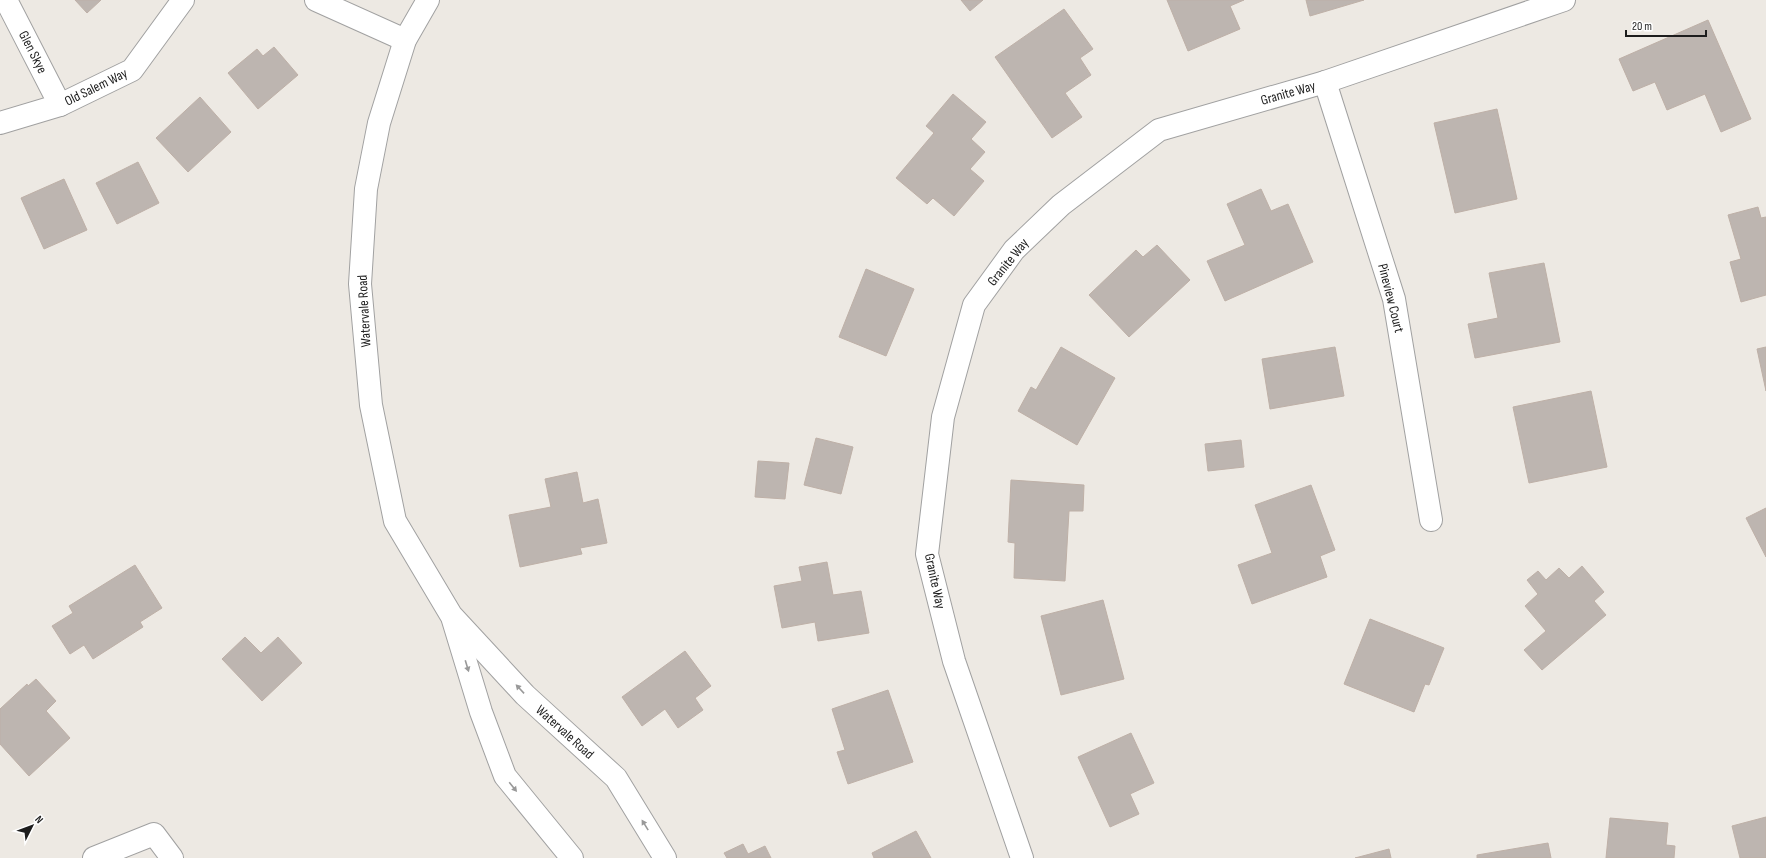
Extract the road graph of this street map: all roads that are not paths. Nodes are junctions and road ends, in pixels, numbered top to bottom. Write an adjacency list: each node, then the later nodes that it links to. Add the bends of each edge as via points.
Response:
1 (6, 0): 8 (street, Glen Skye)
2 (183, 0): 8 (street, Old Salem Way, via 132,70)
3 (316, 0): 6 (street)
4 (428, 0): 6 (street, Watervale Road)
5 (1564, 0): 7 (street, Granite Way)
6 (405, 40): 11 (street, Watervale Road, via 379,123 366,189 360,284 371,405 395,521)
7 (1325, 82): 10 (street, Pineview Court, via 1394,299); 16 (street, Granite Way, via 1159,130 1061,205 1014,250 974,305 943,417 927,554 954,661)
8 (60, 105): 9 (street, Old Salem Way)
9 (0, 123)
10 (1431, 520)
11 (451, 615): 14 (street, Watervale Road, one-way to 14, via 481,712 505,776); 15 (street, Watervale Road, one-way to 11, via 616,778 525,695)
12 (94, 858): 13 (street, via 154,834)
13 (172, 858)
14 (572, 858)
15 (665, 858)
16 (1022, 858)

